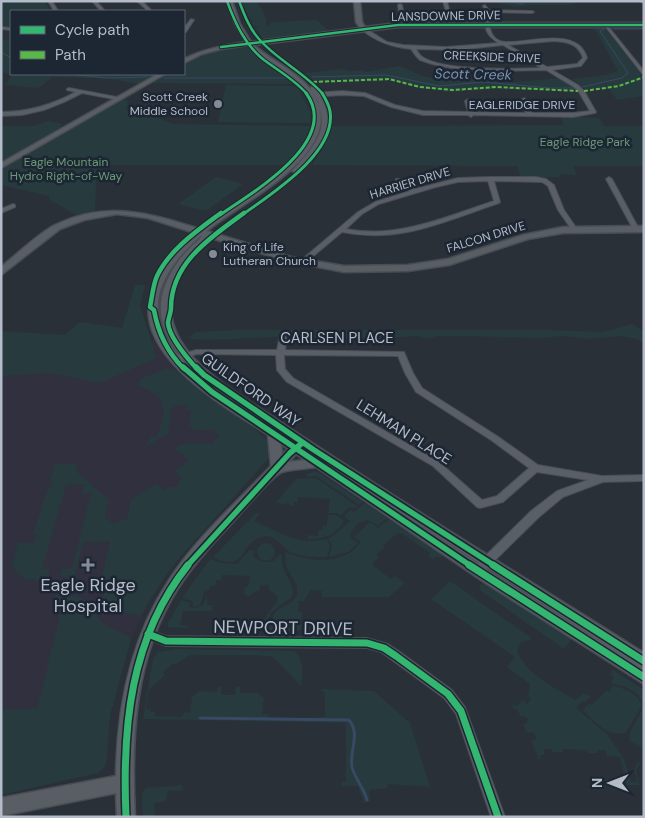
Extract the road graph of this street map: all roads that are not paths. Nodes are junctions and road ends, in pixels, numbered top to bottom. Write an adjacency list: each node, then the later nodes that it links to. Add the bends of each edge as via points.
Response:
1 (139, 1): 8 (street)
2 (229, 1): 18 (street, GUILDFORD WAY, via 244,35)
3 (236, 1): 18 (street, GUILDFORD WAY)
4 (357, 1): 16 (street)
5 (445, 1): 9 (street)
6 (400, 5): 9 (street, via 401,12)
7 (486, 9): 10 (street); 13 (street, via 490,17)
8 (149, 10)
9 (449, 12): 12 (street)
10 (532, 12)
11 (192, 20): 17 (street)
12 (452, 25): 13 (street, LANSDOWNE DRIVE); 16 (street, LANSDOWNE DRIVE)
13 (486, 25): 14 (street, LANSDOWNE DRIVE); 19 (street, EAGLERIDGE DRIVE, via 492,37)
14 (606, 25): 15 (street, LANSDOWNE DRIVE); 24 (street)
15 (644, 25)
16 (363, 29): 18 (street, LANSDOWNE DRIVE); 20 (street, via 381,41)
17 (185, 30)
18 (253, 43): 21 (street, LANSDOWNE DRIVE, via 207,50); 27 (street, GUILDFORD WAY, via 303,77)
19 (502, 43): 20 (street); 22 (street, EAGLERIDGE DRIVE); 22 (street, CREEKSIDE DRIVE, via 568,42 584,53 585,58 579,65)
20 (413, 47): 22 (street, CREEKSIDE DRIVE, via 422,60 444,66)
21 (185, 61)
22 (547, 69): 33 (street, EAGLERIDGE DRIVE, via 576,86 593,112)
23 (160, 75): 28 (street)
24 (644, 75)
25 (69, 89): 26 (street)
26 (80, 91): 28 (street); 31 (street, via 45,109)
27 (315, 95): 32 (street, EAGLERIDGE DRIVE, via 365,95 417,112); 44 (street, GUILDFORD WAY, via 317,122 312,139 301,155)
28 (119, 98): 34 (street)
29 (524, 100): 33 (street)
30 (468, 101): 32 (street)
31 (1, 114)
32 (471, 115): 33 (street, EAGLERIDGE DRIVE)
33 (530, 115)
34 (1, 166)
35 (490, 179): 38 (street, HARRIER DRIVE, via 458,180); 41 (street, HARRIER DRIVE, via 547,181); 43 (street, via 497,202 408,230 366,233)
36 (609, 179): 42 (street)
37 (398, 180): 38 (street)
38 (414, 191): 43 (street, HARRIER DRIVE, via 369,207)
39 (13, 206): 40 (street)
40 (1, 211)
41 (574, 229): 42 (street, FALCON DRIVE); 45 (street, FALCON DRIVE, via 531,235 460,259 408,268 344,269)
42 (640, 229)
43 (342, 230): 45 (street, HARRIER DRIVE)
44 (205, 233): 45 (street, FALCON DRIVE); 46 (street, FALCON DRIVE, via 138,214 95,214 57,227); 49 (street, GUILDFORD WAY, via 180,264 168,293 166,318)
45 (304, 262)
46 (1, 272)
47 (283, 338): 48 (street, LEHMAN PLACE)
48 (280, 353): 49 (street, CARLSEN PLACE, via 196,352); 54 (street, CARLSEN PLACE, via 401,354 419,390); 54 (street, LEHMAN PLACE, via 281,370 290,380 436,464 480,504 500,499)
49 (180, 358): 50 (street, GUILDFORD WAY, via 193,378); 51 (street, GUILDFORD WAY)
50 (274, 434): 51 (street, GUILDFORD WAY); 53 (street)
51 (300, 445): 52 (street, GUILDFORD WAY); 53 (street); 57 (street, GUILDFORD WAY)
52 (317, 463): 53 (street); 57 (street, GUILDFORD WAY)
53 (277, 468): 58 (street, via 174,583)
54 (535, 468): 56 (street, CARLSEN PLACE)
55 (644, 478): 56 (street)
56 (602, 479): 57 (street, via 560,494)
57 (482, 566): 59 (street, GUILDFORD WAY); 60 (street, GUILDFORD WAY)
58 (148, 634): 61 (street, via 138,660 130,699); 62 (street, NEWPORT DRIVE, via 166,641 367,643 384,648 448,694 462,711)
59 (644, 661)
60 (644, 677)
61 (124, 783): 63 (street); 64 (street)
62 (489, 791): 65 (street)
63 (1, 807)
64 (126, 817)
65 (498, 817)

